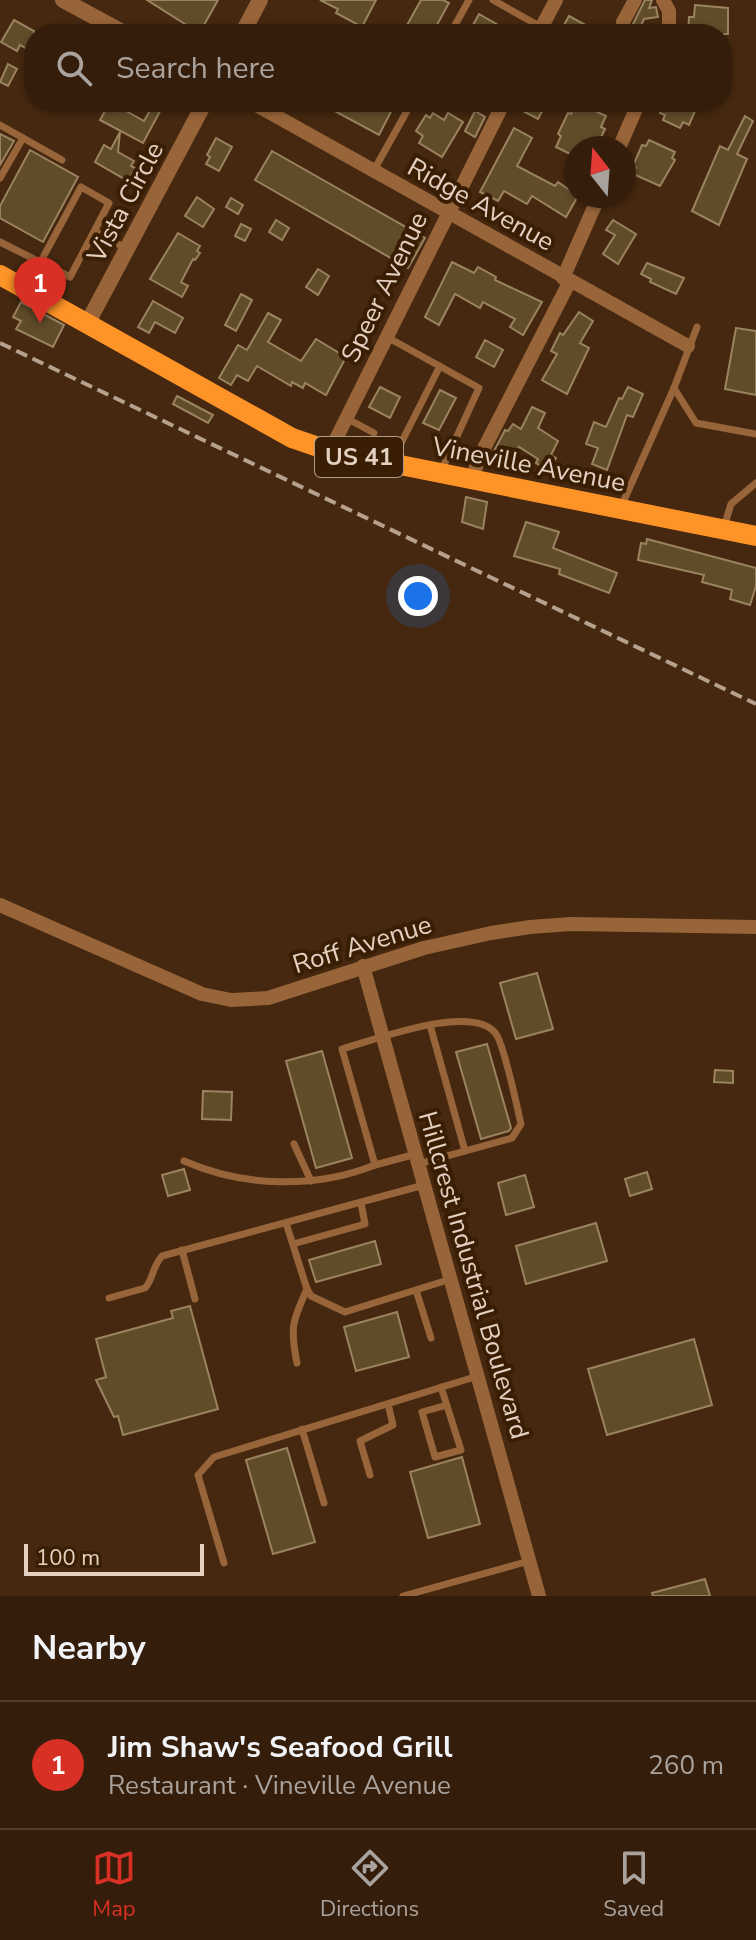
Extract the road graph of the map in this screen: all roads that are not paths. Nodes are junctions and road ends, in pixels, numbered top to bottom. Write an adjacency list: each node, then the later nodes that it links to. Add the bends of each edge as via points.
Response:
1 (63, 0): 8 (street)
2 (260, 0): 9 (street)
3 (469, 0): 10 (lane)
4 (493, 0): 11 (lane)
5 (556, 0): 12 (street)
6 (635, 0): 13 (street)
7 (663, 0): 14 (street)
8 (107, 24)
9 (247, 24)
10 (456, 24)
11 (531, 24)
12 (543, 24)
13 (623, 24)
14 (669, 24)
15 (200, 112): 30 (street, Vista Circle)
16 (269, 112): 24 (street, Ridge Avenue)
17 (406, 112): 24 (lane)
18 (499, 112): 27 (street, Speer Avenue)
19 (635, 112): 21 (street)
20 (0, 125): 22 (lane)
21 (624, 136)
22 (23, 138): 23 (lane); 25 (lane)
23 (62, 160)
24 (374, 171): 27 (street, Ridge Avenue)
25 (0, 178)
26 (594, 208): 33 (street)
27 (448, 213): 33 (street, Ridge Avenue); 37 (street, Speer Avenue)
28 (95, 231): 30 (lane); 31 (lane, via 70,277); 31 (lane, via 109,203 81,187)
29 (0, 242): 31 (lane)
30 (127, 249): 35 (street, Vista Circle)
31 (40, 263): 34 (lane)
32 (0, 275): 34 (main road, Vineville Avenue / US 41)
33 (566, 279): 38 (street, Ridge Avenue); 47 (street)
34 (26, 289): 35 (main road, Vineville Avenue / US 41)
35 (87, 324): 44 (main road, Vineville Avenue / US 41, via 292,438)
36 (697, 327): 38 (lane)
37 (387, 337): 39 (lane); 41 (street, Speer Avenue)
38 (688, 346): 40 (lane)
39 (440, 366): 45 (lane); 46 (lane, via 479,388)
40 (674, 388): 43 (lane, via 696,423); 49 (lane)
41 (346, 418): 42 (lane); 44 (street, Speer Avenue)
42 (374, 433)
43 (756, 434)
44 (330, 451): 45 (main road, Vineville Avenue / US 41)
45 (391, 463): 46 (main road, Vineville Avenue / US 41)
46 (440, 473): 47 (main road, Vineville Avenue / US 41)
47 (472, 480): 49 (main road, Vineville Avenue / US 41)
48 (756, 483): 50 (lane, via 731,504)
49 (620, 509): 50 (main road, Vineville Avenue / US 41)
50 (723, 529): 51 (main road, Vineville Avenue / US 41)
51 (756, 536)
52 (0, 905): 54 (street, Roff Avenue, via 202,994 231,1000 268,998)
53 (756, 927): 54 (street, Roff Avenue, via 530,927)
54 (363, 966): 56 (street, Hillcrest Industrial Boulevard)
55 (430, 1025): 56 (lane); 58 (lane); 58 (lane, via 448,1020 485,1024 497,1035 521,1124 512,1138)
56 (383, 1037): 59 (street, Hillcrest Industrial Boulevard); 61 (lane, via 342,1049)
57 (294, 1144): 62 (lane)
58 (465, 1151): 59 (lane)
59 (417, 1159): 61 (lane); 63 (street, Hillcrest Industrial Boulevard)
60 (184, 1161): 62 (lane, via 210,1172)
61 (375, 1165): 62 (lane)
62 (311, 1181)
63 (424, 1185): 64 (lane); 68 (street, Hillcrest Industrial Boulevard)
64 (361, 1203): 65 (lane); 66 (lane, via 365,1224)
65 (286, 1223): 66 (lane); 67 (lane)
66 (293, 1244): 69 (lane)
67 (182, 1250): 71 (lane, via 153,1265 145,1288); 72 (lane)
68 (451, 1279): 70 (lane); 75 (street, Hillcrest Industrial Boulevard)
69 (307, 1289): 70 (lane, via 345,1312); 74 (lane, via 291,1331)
70 (416, 1290): 73 (lane)
71 (109, 1298)
72 (195, 1299)
73 (431, 1338)
74 (297, 1363)
75 (478, 1376): 76 (lane); 82 (street, Hillcrest Industrial Boulevard)
76 (441, 1387): 77 (lane); 78 (lane)
77 (388, 1404): 79 (lane); 80 (lane, via 393,1425 360,1441)
78 (447, 1405): 78 (lane, via 461,1450 435,1457 422,1412)
79 (302, 1429): 81 (lane); 83 (lane, via 214,1457 198,1475)
80 (370, 1475)
81 (324, 1503)
82 (529, 1561): 84 (lane); 85 (street, Hillcrest Industrial Boulevard)
83 (224, 1563)
84 (403, 1596)
85 (539, 1596)

